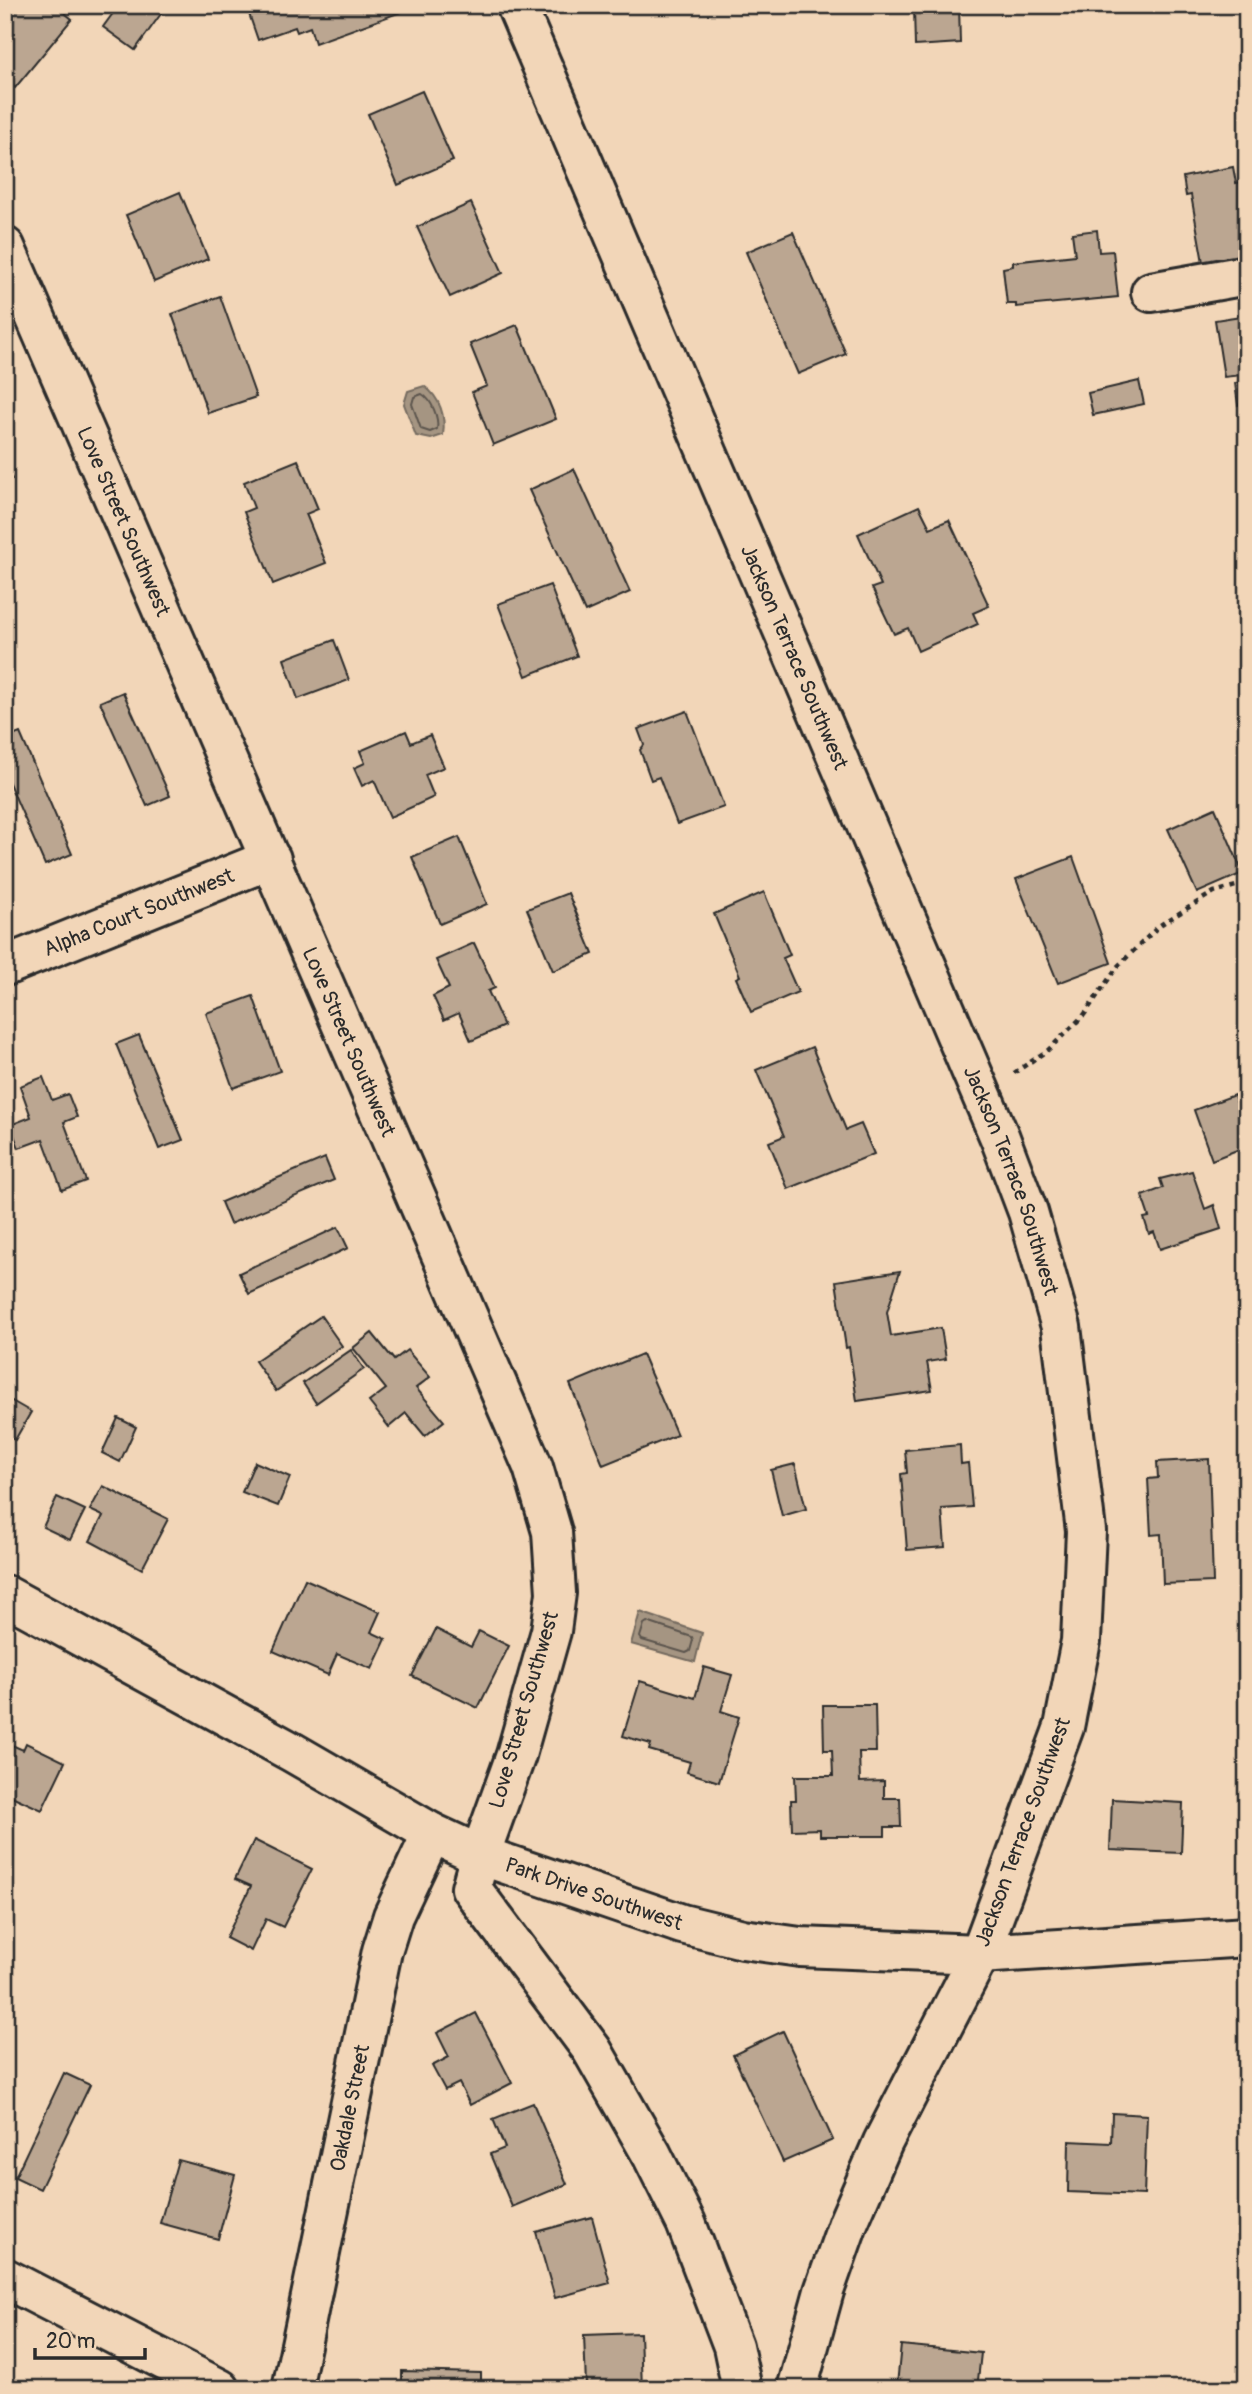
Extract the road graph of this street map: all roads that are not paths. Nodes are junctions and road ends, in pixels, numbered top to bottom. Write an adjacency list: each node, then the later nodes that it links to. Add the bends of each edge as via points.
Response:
1 (516, 5): 11 (street, Jackson Terrace Southwest, via 978,1087 1028,1212 1061,1327 1086,1531 1081,1641 1064,1727)
2 (5, 247): 5 (street, Love Street Southwest)
3 (1247, 275): 4 (street)
4 (1152, 292)
5 (271, 859): 6 (street, Alpha Court Southwest); 9 (street, Love Street Southwest, via 533,1467 552,1532 556,1593 551,1631 516,1755)
6 (5, 966)
7 (5, 1595): 8 (street, Park Drive Southwest)
8 (432, 1833): 9 (street, Park Drive Southwest); 14 (street, Oakdale Street, via 393,1916 382,1951)
9 (480, 1855): 11 (street, Park Drive Southwest, via 682,1924 743,1939 800,1947); 15 (street, via 471,1888 592,2050 686,2223 733,2346)
10 (1247, 1937): 11 (street, Park Drive Southwest)
11 (980, 1954): 16 (street, Jackson Terrace Southwest, via 883,2142 848,2223)
12 (5, 2278): 13 (street)
13 (220, 2389)
14 (292, 2389)
15 (741, 2389)
16 (797, 2389)

